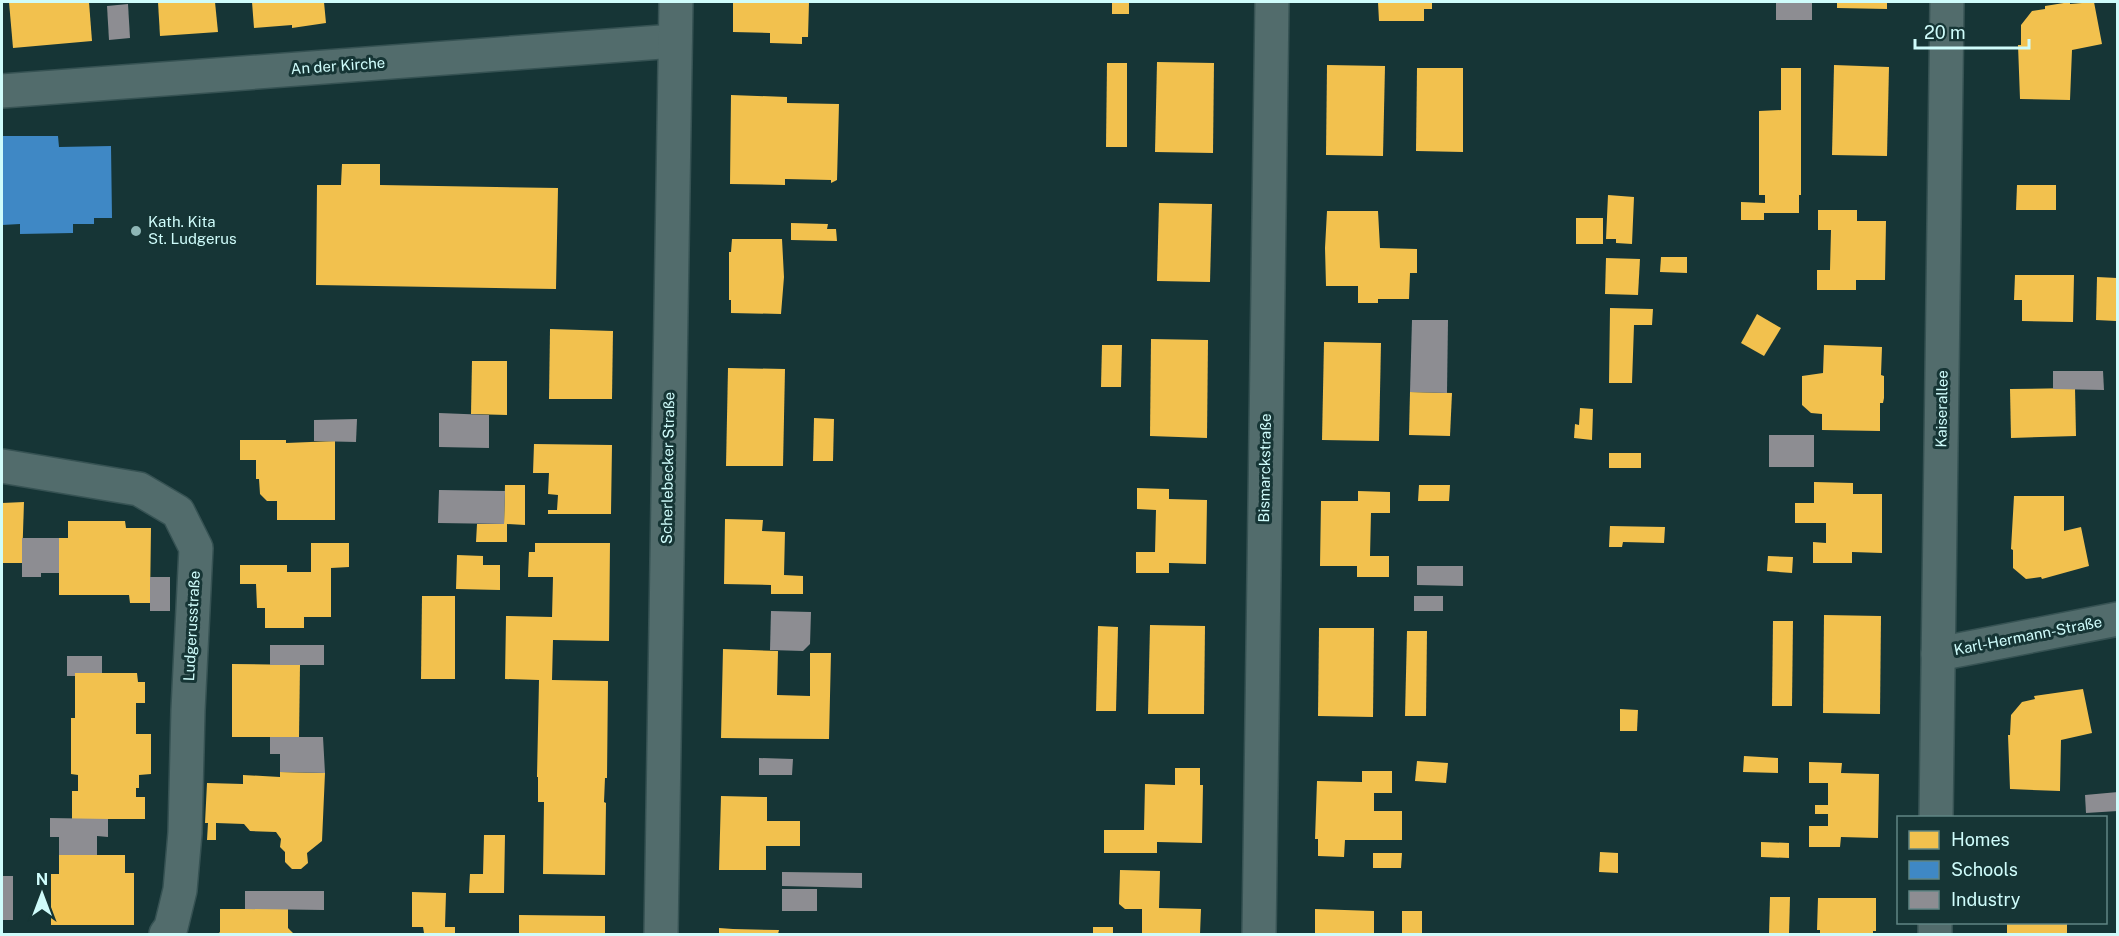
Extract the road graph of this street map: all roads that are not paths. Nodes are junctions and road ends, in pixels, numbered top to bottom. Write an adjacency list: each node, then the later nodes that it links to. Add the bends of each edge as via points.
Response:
1 (676, 2): 4 (street, Scherlebecker Straße)
2 (1272, 2): 12 (street, Bismarckstraße)
3 (1947, 2): 8 (street, Kaiserallee)
4 (675, 41): 5 (street, An der Kirche); 11 (street, Scherlebecker Straße)
5 (2, 91)
6 (2, 466): 10 (street, Ludgerusstraße, via 140,489 178,512 196,548 185,833 180,890)
7 (2118, 619): 8 (street, Karl-Hermann-Straße)
8 (1938, 654): 9 (street, Kaiserallee)
9 (1936, 816)
10 (171, 932)
11 (661, 934)
12 (1259, 934)

